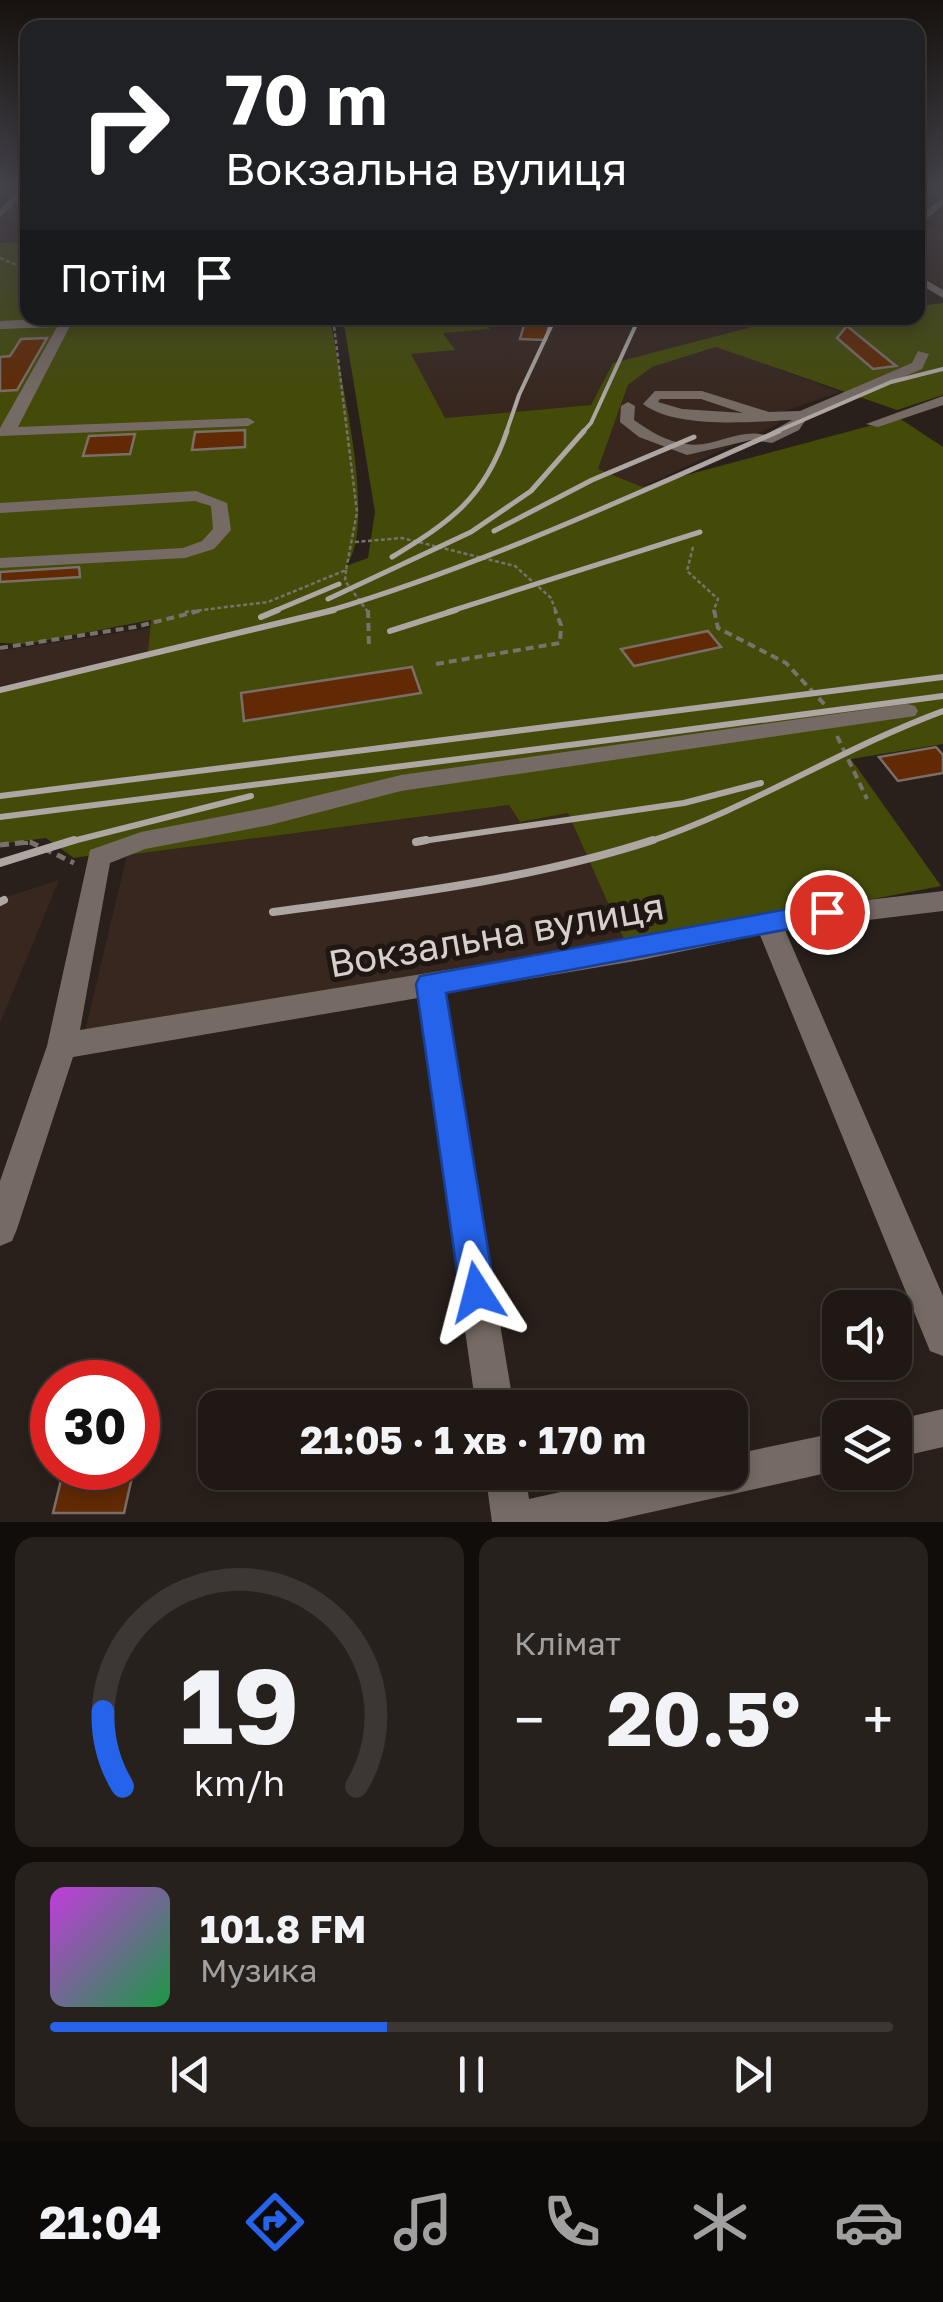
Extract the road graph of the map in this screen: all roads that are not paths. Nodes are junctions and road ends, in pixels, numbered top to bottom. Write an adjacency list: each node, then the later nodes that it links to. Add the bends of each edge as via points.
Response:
1 (64, 325): 10 (street)
2 (942, 350): 3 (street)
3 (923, 354): 4 (street); 7 (street, via 917,366)
4 (898, 358)
5 (943, 400): 9 (street)
6 (628, 406): 11 (street, via 627,422 687,450)
7 (802, 415): 11 (street, via 794,427 767,440); 11 (street, via 665,412)
8 (248, 422): 10 (street)
9 (873, 424)
10 (4, 432)
11 (751, 436)
12 (0, 508): 13 (street, via 196,496 219,504 222,530 208,545 185,553)
13 (0, 563)
14 (907, 712): 18 (street, via 401,783 141,841 99,857)
15 (943, 902): 16 (street, Вокзальна вулиця)
16 (768, 922): 17 (street, Вокзальна вулиця); 20 (street)
17 (430, 984): 18 (street, Вокзальна вулиця); 21 (street)
18 (62, 1046): 19 (street)
19 (0, 1230)
20 (943, 1338)
21 (492, 1390)
22 (943, 1428): 23 (street)
23 (912, 1434)
24 (822, 1455): 26 (street)
25 (508, 1490): 26 (street)
26 (514, 1522)

